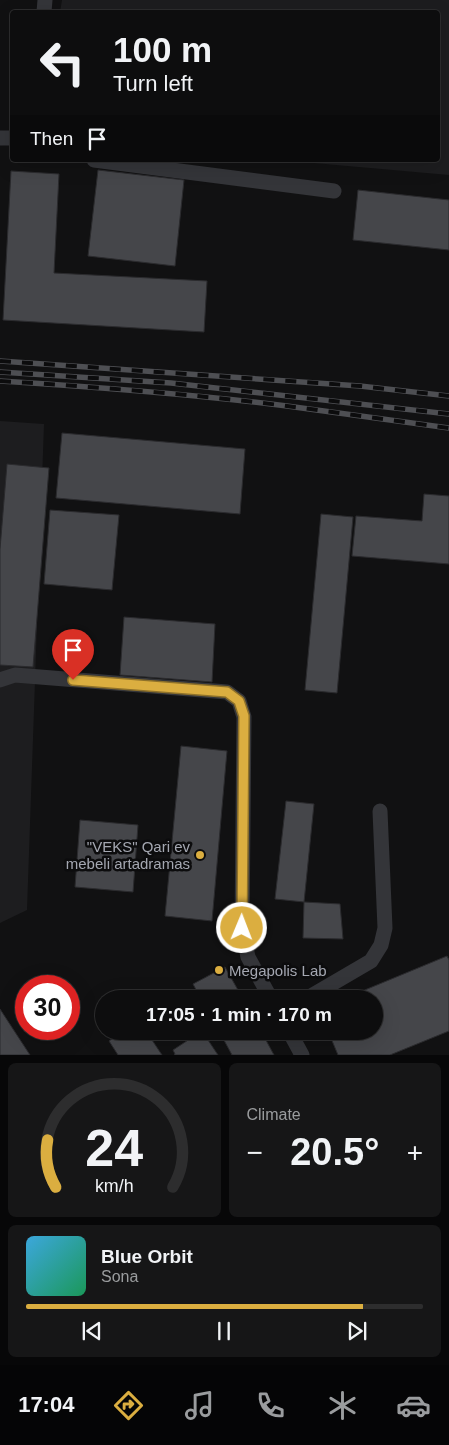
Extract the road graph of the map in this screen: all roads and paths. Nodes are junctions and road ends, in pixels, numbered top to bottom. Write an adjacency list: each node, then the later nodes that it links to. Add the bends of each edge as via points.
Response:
1 (109, 162): 2 (street)
2 (334, 191)
3 (0, 680): 5 (street, via 15,675 227,692 239,701 244,716 242,928 248,957)
4 (380, 811): 6 (street, via 384,928 381,945 371,961)
5 (266, 990)
6 (321, 990)
7 (294, 1040): 8 (street)
8 (302, 1055)

